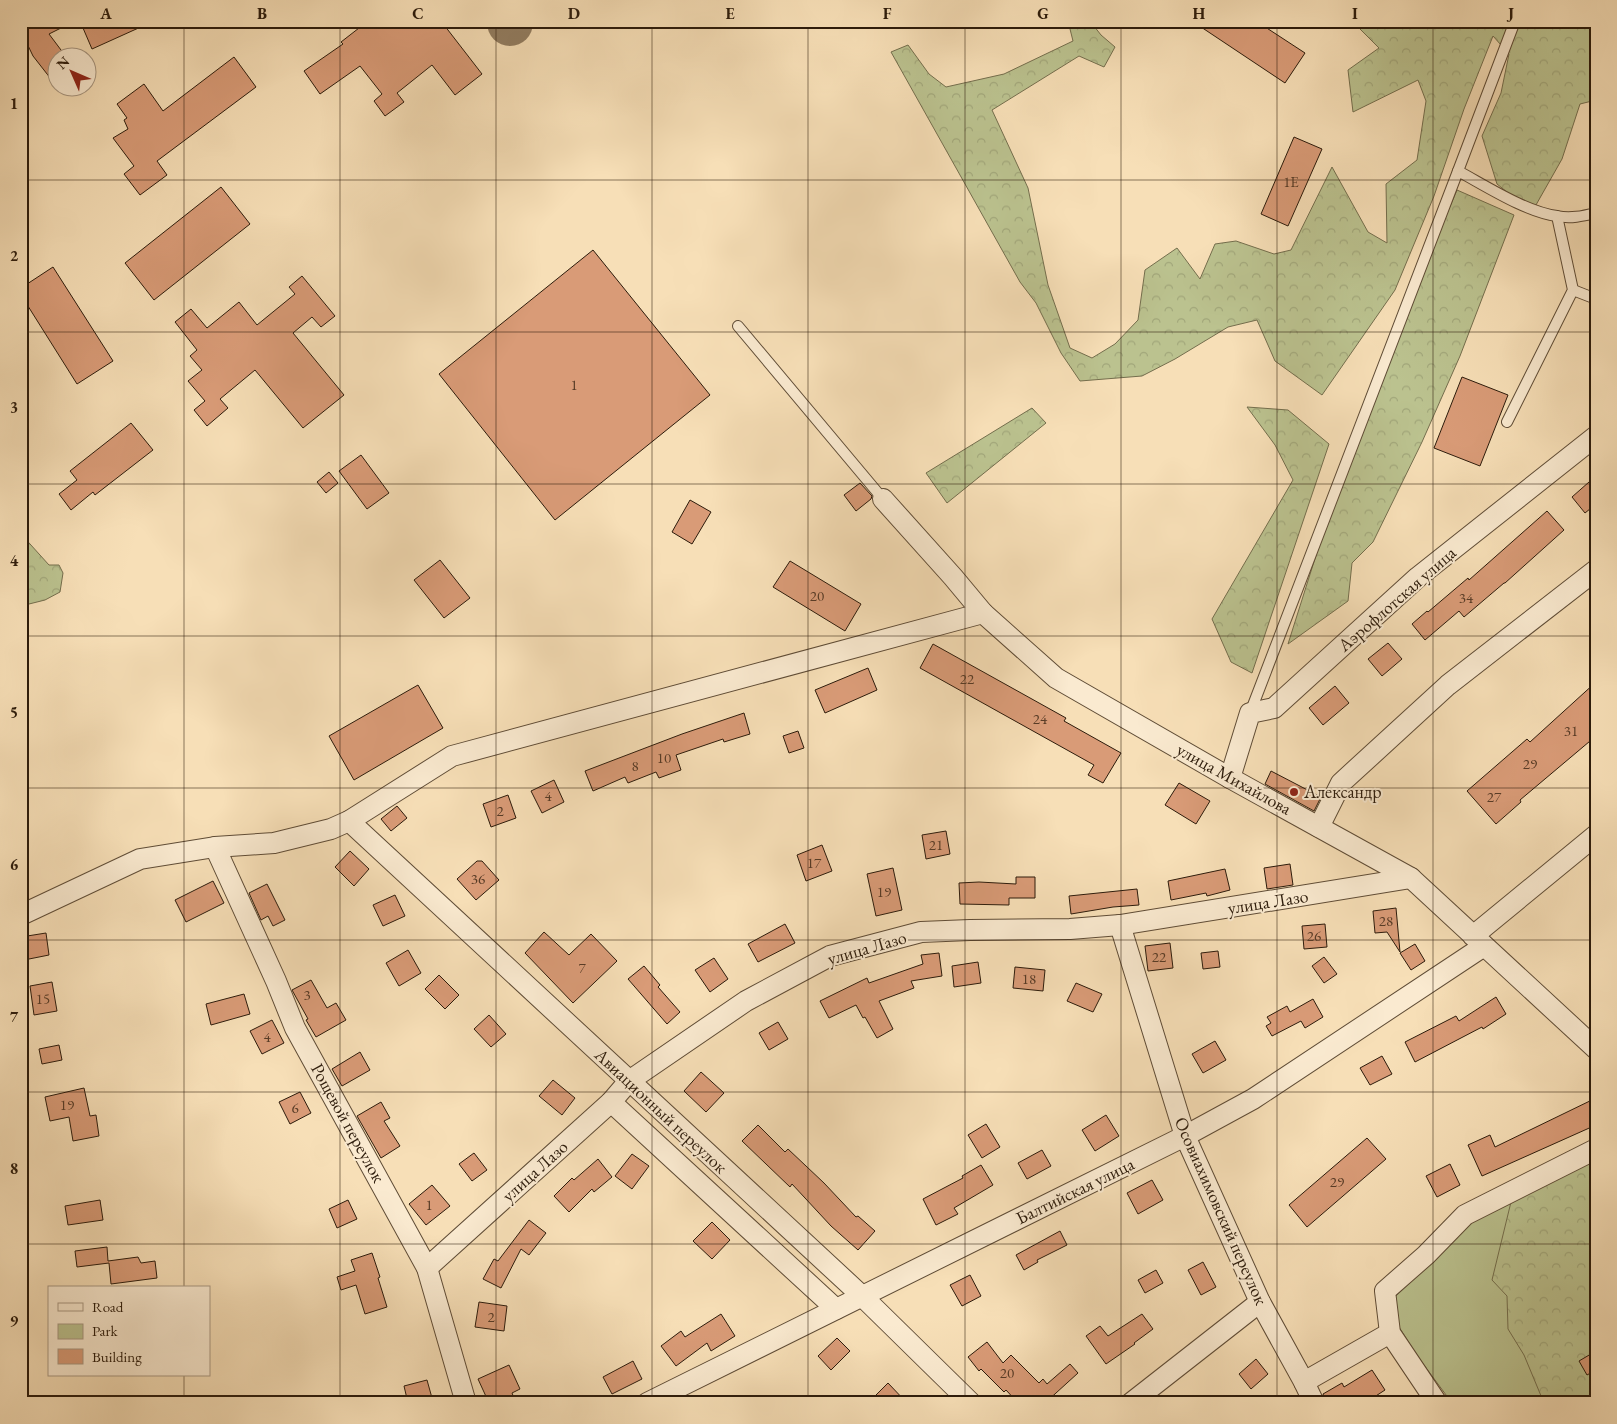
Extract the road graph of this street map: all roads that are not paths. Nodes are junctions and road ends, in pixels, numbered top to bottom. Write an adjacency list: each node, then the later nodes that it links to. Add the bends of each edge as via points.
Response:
1 (1515, 21): 2 (lane)
2 (1458, 171): 4 (lane, via 1524,206); 13 (lane)
3 (1596, 213): 4 (lane)
4 (1557, 216): 5 (lane)
5 (1573, 290): 6 (lane); 8 (lane)
6 (1596, 299)
7 (738, 326): 10 (lane)
8 (1507, 422)
9 (1596, 436): 13 (street, Аэрофлотская улица, via 1418,578 1274,708)
10 (883, 499): 12 (street, улица Михайлова)
11 (1596, 570): 16 (street, via 1448,685 1341,782)
12 (983, 613): 14 (street, улица Михайлова, via 1056,678); 15 (street, via 452,756)
13 (1250, 713): 14 (street)
14 (1230, 778): 16 (street, улица Михайлова)
15 (348, 821): 18 (street, via 331,829 274,843); 24 (street, Авиационный переулок)
16 (1319, 827): 19 (street, улица Михайлова)
17 (1596, 835): 22 (street, Балтийская улица)
18 (215, 847): 20 (street, via 140,859); 28 (street, Рощевой переулок, via 295,1028)
19 (1411, 878): 21 (street, улица Лазо); 22 (street, улица Михайлова)
20 (21, 915)
21 (1120, 925): 24 (street, улица Лазо, via 921,932 830,956 746,1001); 26 (street, Осовиахимовский переулок)
22 (1478, 941): 23 (street, улица Михайлова); 26 (street, Балтийская улица, via 1253,1099)
23 (1594, 1043)
24 (629, 1081): 25 (street, улица Лазо); 29 (street, Авиационный переулок)
25 (611, 1102): 28 (street, улица Лазо); 31 (street, Авиационный переулок)
26 (1185, 1136): 29 (street, Балтийская улица); 30 (street, Осовиахимовский переулок)
27 (1596, 1149): 32 (street, via 1466,1215 1385,1291)
28 (427, 1268): 34 (street, Рощевой переулок)
29 (863, 1297): 31 (street, Балтийская улица); 36 (street, Авиационный переулок)
30 (1260, 1302): 33 (street, Осовиахимовский переулок); 37 (street)
31 (836, 1309): 35 (street, Балтийская улица)
32 (1390, 1333): 33 (street); 39 (street)
33 (1304, 1382): 38 (street, Осовиахимовский переулок)
34 (466, 1403)
35 (647, 1403)
36 (971, 1403)
37 (1131, 1403)
38 (1314, 1403)
39 (1438, 1403)

